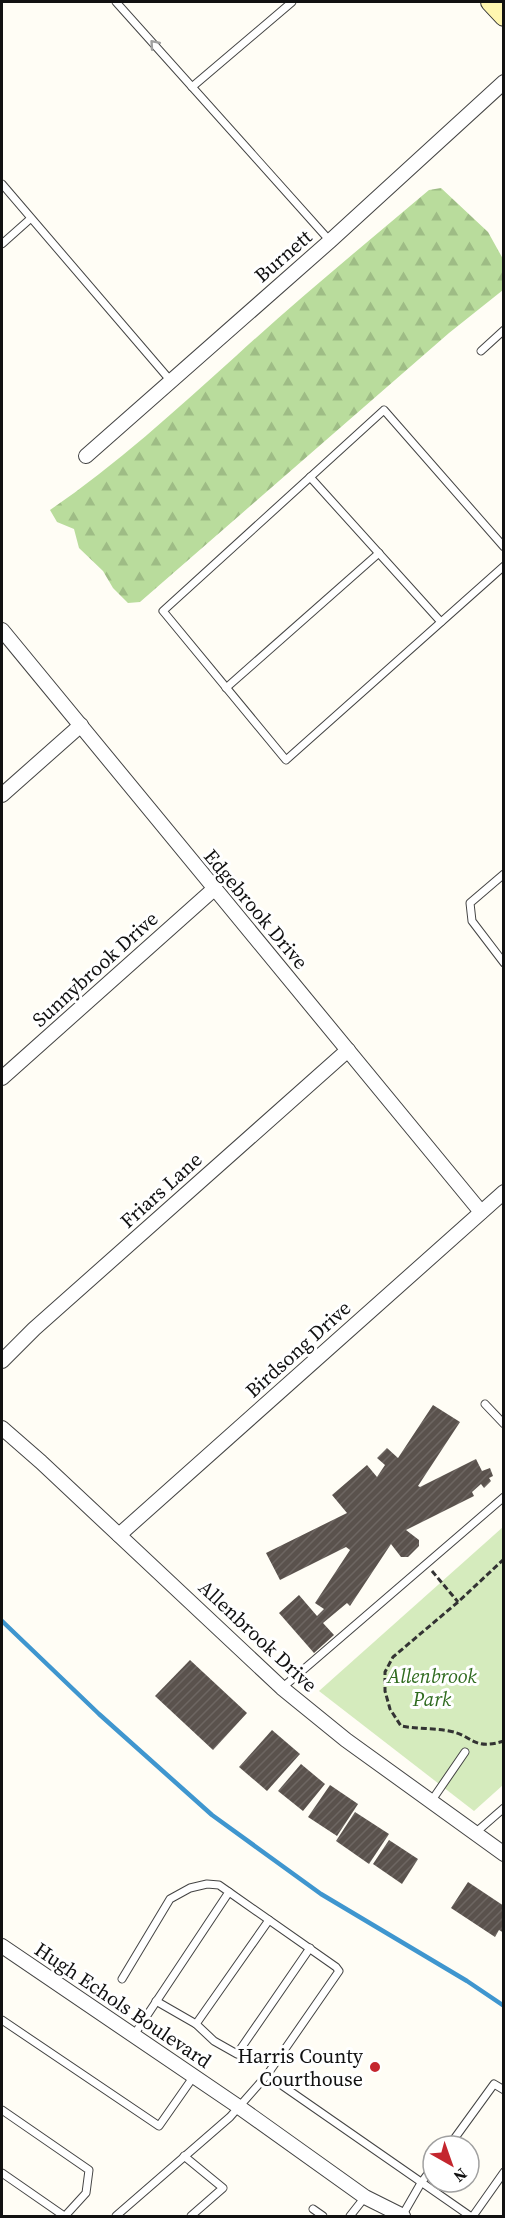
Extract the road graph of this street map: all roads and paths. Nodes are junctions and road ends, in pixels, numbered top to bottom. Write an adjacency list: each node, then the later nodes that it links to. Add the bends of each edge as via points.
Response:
1 (116, 2): 6 (lane, one-way to 1)
2 (292, 2): 6 (lane)
3 (490, 2): 4 (main road)
4 (504, 17)
5 (504, 82): 9 (street, Burnett)
6 (192, 87): 9 (lane)
7 (2, 184): 8 (lane)
8 (30, 219): 10 (lane); 13 (lane)
9 (330, 241): 13 (street, Burnett)
10 (2, 244)
11 (504, 330): 12 (lane)
12 (481, 351)
13 (170, 380): 14 (street, Burnett)
14 (86, 456)
15 (310, 477): 16 (lane, via 384,410); 17 (lane); 21 (lane, via 163,611)
16 (504, 547)
17 (379, 553): 19 (lane); 21 (lane)
18 (504, 566): 19 (lane)
19 (441, 622): 21 (lane, via 286,760)
20 (2, 630): 22 (street, Edgebrook Drive)
21 (226, 688)
22 (81, 725): 23 (street); 25 (street, Edgebrook Drive)
23 (2, 795)
24 (504, 874): 26 (lane, via 470,903 472,921)
25 (214, 889): 27 (street, Edgebrook Drive); 28 (street, Sunnybrook Drive)
26 (504, 963)
27 (348, 1050): 30 (street, Edgebrook Drive); 31 (street, Friars Lane, via 42,1321)
28 (2, 1078)
29 (504, 1192): 30 (street, Birdsong Drive)
30 (481, 1212): 36 (street, Birdsong Drive)
31 (2, 1361)
32 (485, 1404): 33 (lane)
33 (504, 1424)
34 (2, 1428): 36 (street, Allenbrook Drive)
35 (504, 1497): 38 (lane)
36 (119, 1534): 40 (street, Allenbrook Drive)
37 (504, 1559): 39 (path)
38 (425, 1564): 39 (path); 40 (lane)
39 (458, 1602): 41 (path, via 393,1657 385,1672 390,1709 400,1726 452,1731 473,1743)
40 (282, 1688): 43 (street, Allenbrook Drive)
41 (504, 1741)
42 (465, 1752): 43 (lane)
43 (430, 1803): 45 (street, Allenbrook Drive)
44 (504, 1808): 45 (lane)
45 (474, 1834): 46 (street, Allenbrook Drive)
46 (504, 1854)
47 (229, 1892): 48 (lane); 51 (lane, via 219,1885 207,1884 170,1899); 52 (lane)
48 (269, 1920): 50 (lane); 54 (lane)
49 (2, 1946): 55 (street, Hugh Echols Boulevard)
50 (310, 1948): 54 (lane, via 237,2054); 56 (lane, via 339,1971)
51 (122, 1979)
52 (156, 2001): 54 (lane); 55 (lane)
53 (2, 2020): 57 (lane, via 159,2126)
54 (195, 2025)
55 (134, 2035): 57 (street, Hugh Echols Boulevard)
56 (267, 2075): 59 (lane); 65 (lane)
57 (194, 2076): 59 (street, Hugh Echols Boulevard)
58 (504, 2090): 61 (lane, via 494,2084)
59 (239, 2107): 62 (lane); 67 (street, Hugh Echols Boulevard)
60 (2, 2110): 69 (lane, via 89,2170 86,2193)
61 (457, 2134)
62 (184, 2156): 71 (lane); 72 (lane, via 223,2188)
63 (504, 2172): 75 (lane)
64 (2, 2173): 69 (lane)
65 (421, 2183): 70 (lane)
66 (437, 2194): 75 (lane)
67 (365, 2197): 70 (street, Hugh Echols Boulevard); 74 (lane)
68 (313, 2209): 73 (lane)
69 (65, 2216)
70 (403, 2216)
71 (116, 2217)
72 (191, 2217)
73 (322, 2217)
74 (350, 2217)
75 (471, 2217)

